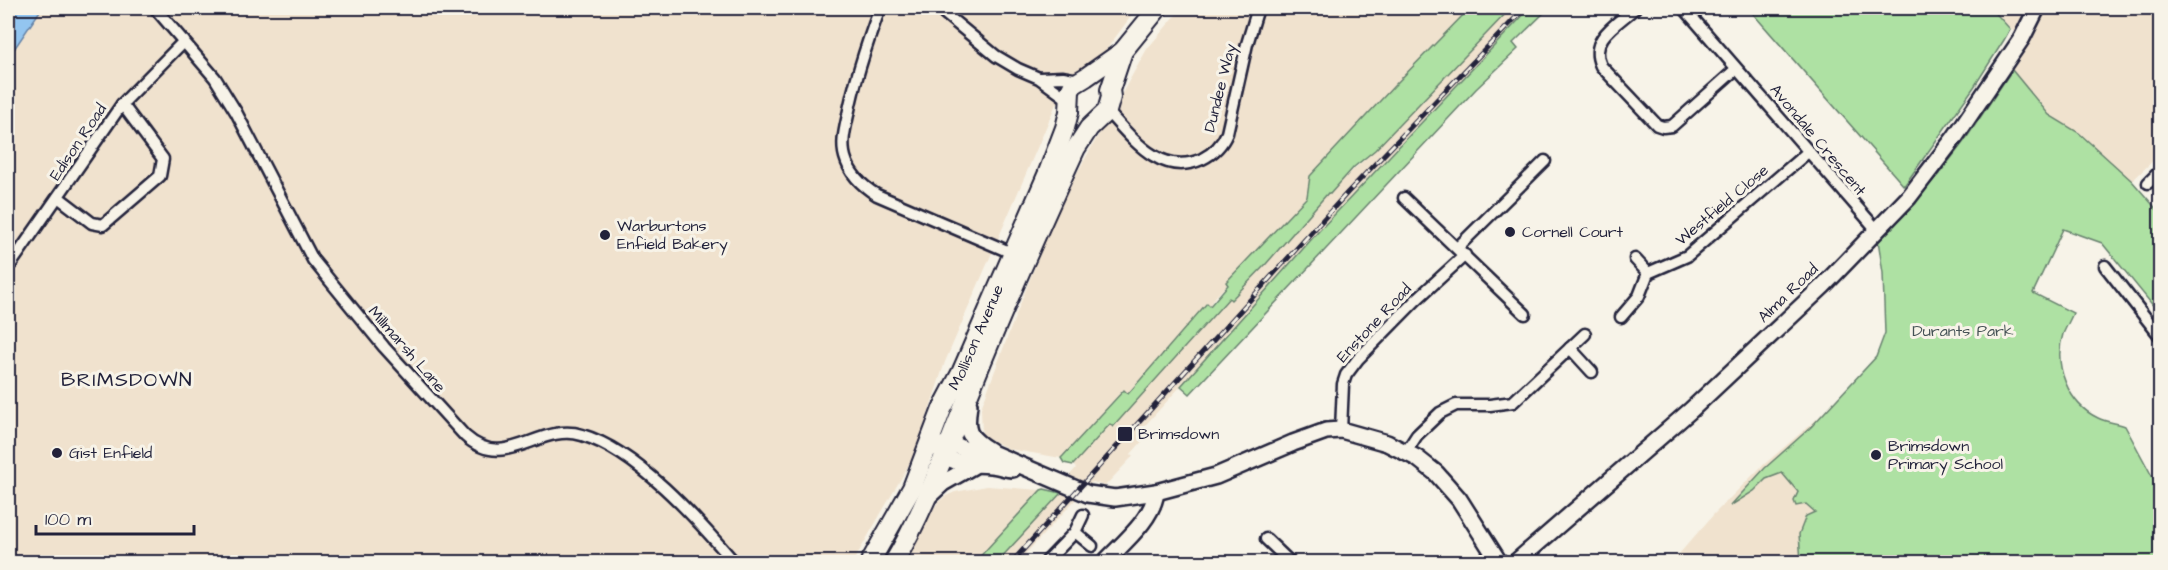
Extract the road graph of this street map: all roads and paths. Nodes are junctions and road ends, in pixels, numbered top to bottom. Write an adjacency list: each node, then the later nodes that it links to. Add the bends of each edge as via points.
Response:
1 (155, 8): 9 (street, Millmarsh Lane)
2 (880, 8): 26 (street, via 852,94 843,150 847,164 857,181 877,195)
3 (938, 8): 12 (street, via 996,56)
4 (1158, 8): 10 (main road, Mollison Avenue)
5 (1258, 8): 17 (street, Dundee Way, via 1227,133 1224,142 1209,156 1185,165 1162,161)
6 (1635, 8): 11 (street, via 1601,38 1597,56 1601,66 1657,125 1672,126)
7 (1684, 8): 11 (street, Avondale Crescent)
8 (2037, 8): 24 (street, Alma Road, via 2022,38 1955,137)
9 (184, 40): 16 (street, Edison Road); 50 (street, Millmarsh Lane, via 236,112 313,260 465,436 489,450 512,449 559,433 582,435 609,447 642,468)
10 (1123, 51): 13 (main road, Mollison Avenue); 14 (main road, Mollison Avenue)
11 (1736, 69): 18 (street, Avondale Crescent)
12 (1040, 78): 13 (street); 15 (street)
13 (1082, 78): 14 (main road, via 1100,80); 15 (main road, Mollison Avenue, via 1070,91)
14 (1110, 90): 17 (main road, Mollison Avenue, via 1110,105)
15 (1069, 103): 17 (main road, via 1083,119); 26 (main road, Mollison Avenue, via 1065,128)
16 (122, 104): 22 (street, Edison Road); 22 (street, Edison Road, via 163,159 160,176 103,225 92,223)
17 (1102, 115): 37 (main road, Mollison Avenue, via 1076,148)
18 (1809, 151): 24 (street, Avondale Crescent); 30 (street, Westfield Close, via 1687,256)
19 (1545, 161): 25 (street, Enstone Road)
20 (2160, 171): 21 (street)
21 (2148, 183)
22 (58, 196): 28 (street, Edison Road)
23 (1404, 198): 25 (street)
24 (1877, 230): 57 (street, Alma Road, via 1690,410)
25 (1461, 251): 31 (street); 38 (street, Enstone Road, via 1346,375)
26 (1012, 253): 39 (main road, Mollison Avenue, via 942,409)
27 (1635, 259): 30 (street)
28 (11, 264)
29 (2105, 266): 34 (street)
30 (1648, 273): 32 (street, via 1639,297)
31 (1525, 314)
32 (1621, 317)
33 (1585, 334): 35 (street)
34 (2160, 336)
35 (1570, 348): 36 (street); 40 (street, via 1513,402 1456,405 1440,412)
36 (1592, 372)
37 (969, 393): 39 (main road, Mollison Avenue); 41 (street, via 968,431 978,444)
38 (1341, 430): 40 (street); 44 (street, via 1293,443 1216,476)
39 (941, 446): 41 (street); 42 (street, via 964,465); 45 (main road, Mollison Avenue)
40 (1406, 452): 56 (street, via 1436,473 1459,499)
41 (994, 454): 43 (street)
42 (973, 466): 43 (street); 45 (street)
43 (1023, 466): 44 (street, via 1099,497)
44 (1156, 492): 54 (street, via 1146,517)
45 (920, 493): 51 (main road, Mollison Avenue); 52 (main road, Mollison Avenue, via 909,536)
46 (1083, 515): 47 (street)
47 (1075, 532): 49 (street); 53 (street)
48 (1266, 538): 55 (street)
49 (1092, 546)
50 (734, 562)
51 (870, 562)
52 (894, 562)
53 (1046, 562)
54 (1105, 562)
55 (1290, 562)
56 (1499, 562)
57 (1516, 562)

